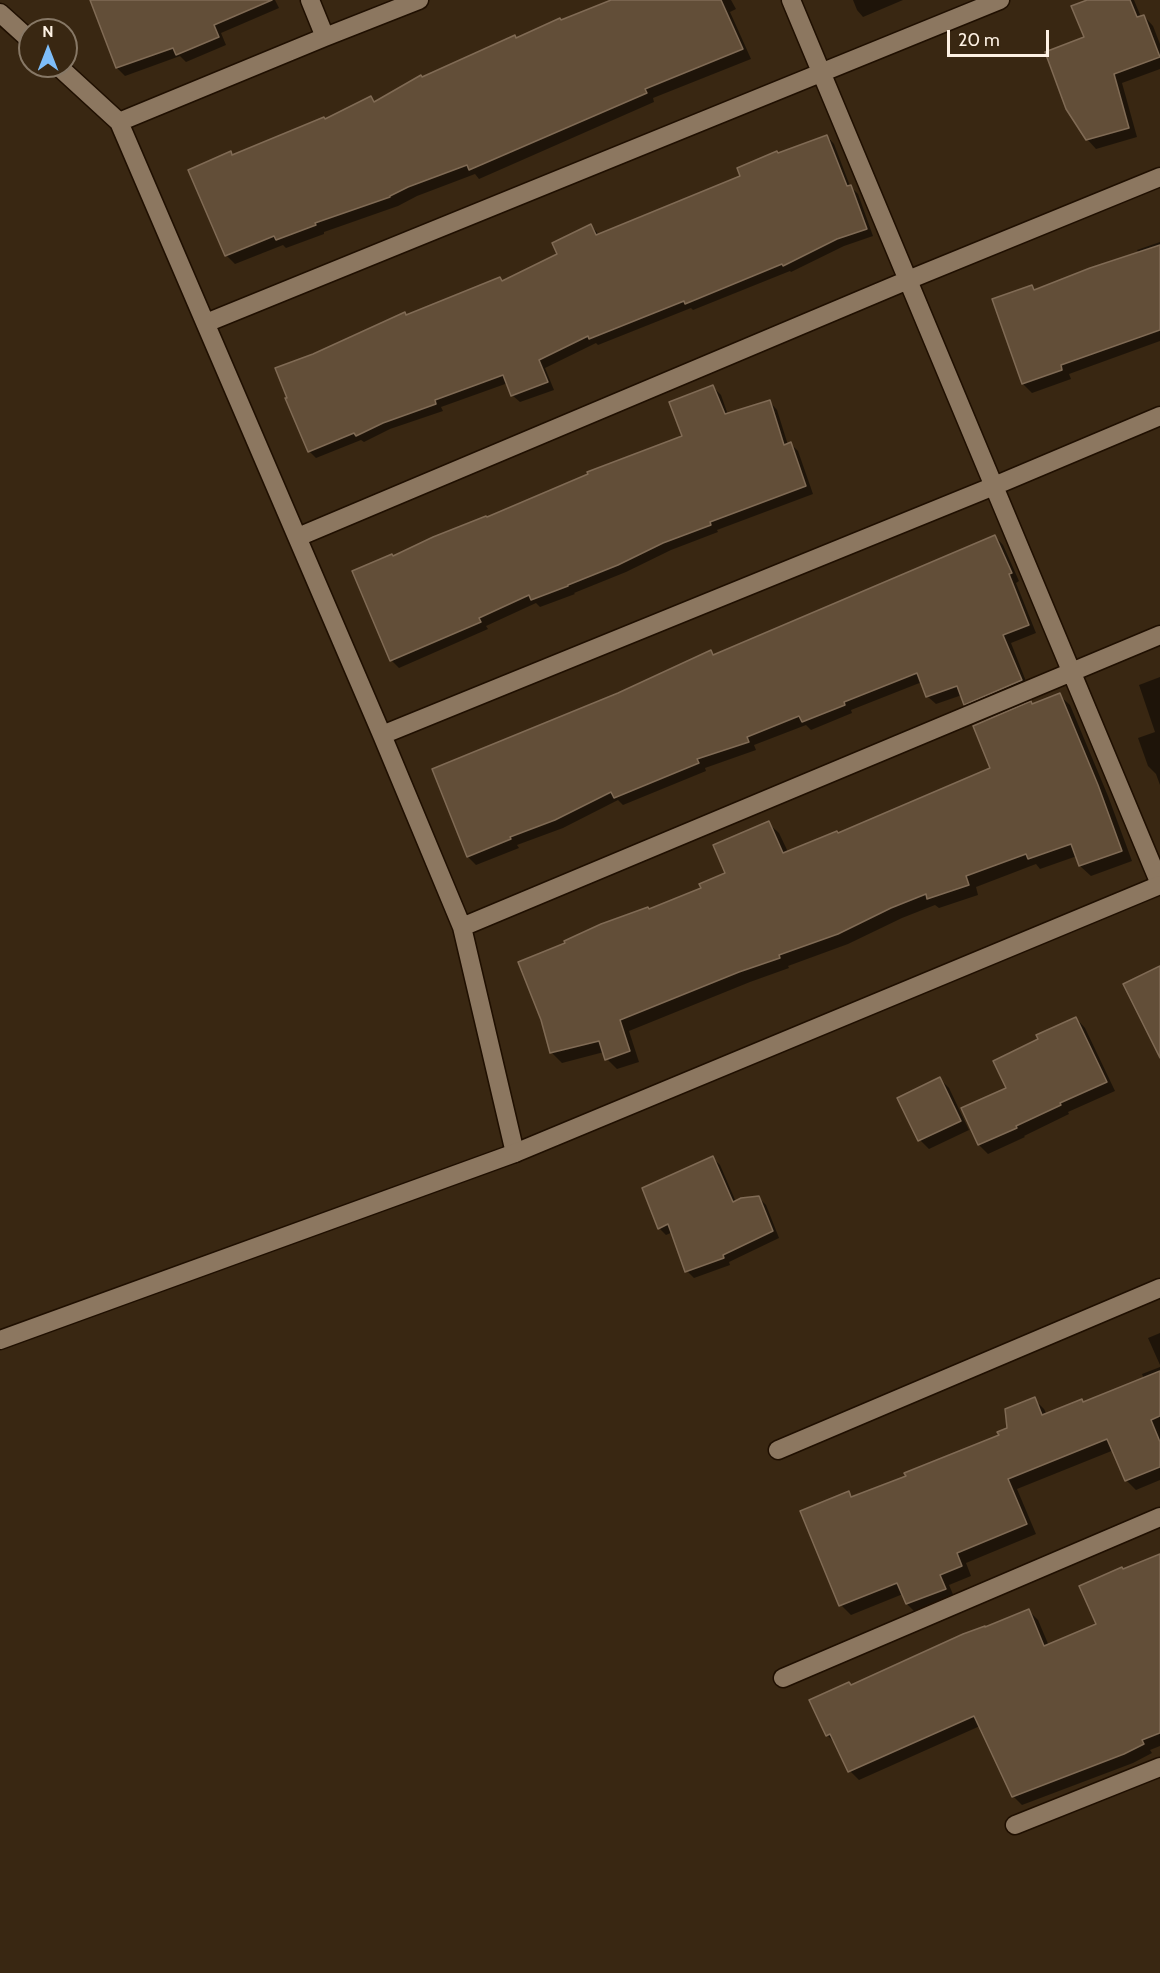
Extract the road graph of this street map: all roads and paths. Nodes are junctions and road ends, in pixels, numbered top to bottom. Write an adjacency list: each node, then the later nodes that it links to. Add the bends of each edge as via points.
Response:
1 (310, 0): 7 (street)
2 (419, 0): 7 (street)
3 (791, 0): 8 (street)
4 (1000, 0): 8 (street)
5 (0, 13): 6 (street)
6 (18, 29)
7 (325, 36): 10 (street)
8 (821, 71): 12 (street); 13 (street)
9 (71, 78): 10 (street)
10 (119, 122): 13 (street)
11 (1160, 177): 12 (street)
12 (908, 280): 15 (street); 16 (street)
13 (206, 323): 16 (street)
14 (1160, 416): 15 (street)
15 (994, 486): 18 (street); 19 (street)
16 (298, 537): 19 (street)
17 (1160, 635): 18 (street)
18 (1071, 671): 20 (street); 21 (street)
19 (382, 735): 21 (street)
20 (1160, 885): 22 (street)
21 (462, 927): 22 (street)
22 (515, 1153): 24 (street)
23 (1160, 1288): 25 (street)
24 (0, 1340)
25 (778, 1450)
26 (1160, 1517): 27 (street)
27 (783, 1678)
28 (1160, 1767): 29 (street)
29 (1015, 1825)

